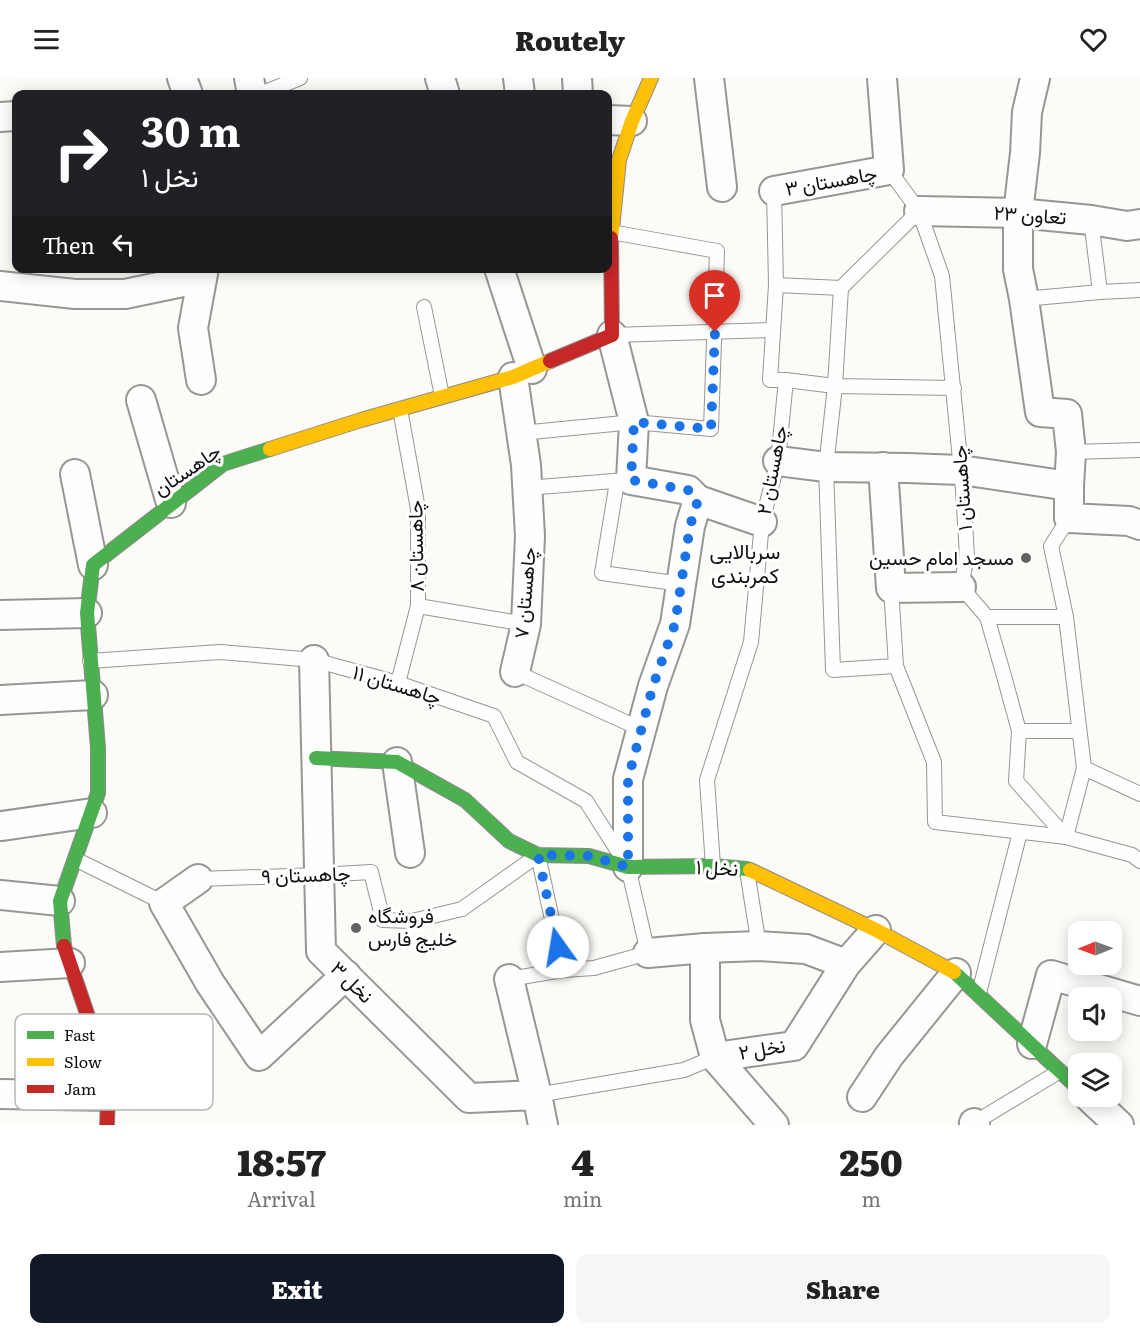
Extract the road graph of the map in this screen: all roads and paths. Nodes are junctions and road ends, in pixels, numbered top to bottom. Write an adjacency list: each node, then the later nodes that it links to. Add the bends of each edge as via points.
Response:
1 (300, 78): 6 (lane)
2 (651, 78): 7 (street)
3 (709, 78): 9 (street)
4 (882, 78): 8 (street)
5 (1035, 78): 12 (street)
6 (270, 90)
7 (620, 121): 14 (street)
8 (889, 170): 10 (street, چاهستان ۳); 11 (lane, چاهستان ۱)
9 (722, 187)
10 (774, 191): 21 (lane)
11 (919, 211): 12 (street, تعاون ۲۳); 23 (lane); 35 (lane, چاهستان ۱, via 942,276)
12 (1018, 213): 13 (street, تعاون ۲۳); 26 (street, via 1018,269)
13 (1091, 220): 15 (street, تعاون ۲۳, via 1127,226); 25 (lane)
14 (612, 223)
15 (1140, 224)
16 (612, 232): 29 (lane, via 717,251)
17 (203, 273): 20 (street, via 125,294); 32 (street, via 193,328)
18 (501, 273): 31 (street, چاهستان ۷)
19 (611, 273): 30 (street)
20 (101, 281): 22 (street, via 75,294)
21 (776, 285): 23 (lane); 28 (lane)
22 (0, 286)
23 (841, 288): 34 (lane)
24 (1140, 290): 25 (lane)
25 (1100, 292): 26 (lane)
26 (1024, 300): 42 (street, via 1040,412 1067,414)
27 (424, 308): 36 (lane)
28 (773, 330): 29 (lane); 33 (lane, via 770,380)
29 (715, 332): 30 (lane); 39 (lane, via 711,429)
30 (612, 335): 31 (street, چاهستان); 39 (street)
31 (522, 373): 36 (street, چاهستان); 40 (street, چاهستان ۷)
32 (201, 380)
33 (786, 380): 34 (lane); 43 (lane, چاهستان ۲)
34 (835, 387): 35 (lane); 44 (lane)
35 (954, 388): 46 (lane, چاهستان ۱)
36 (442, 397): 38 (street, چاهستان)
37 (141, 400): 52 (street)
38 (400, 408): 52 (street, چاهستان, via 223,464); 60 (lane, چاهستان ۸, via 418,508)
39 (634, 422): 40 (lane); 48 (street)
40 (521, 434): 50 (street, چاهستان ۷)
41 (1140, 450): 42 (lane)
42 (1071, 452): 49 (street)
43 (778, 461): 44 (street); 54 (lane, چاهستان ۲)
44 (826, 467): 45 (street); 68 (lane, via 833,670)
45 (883, 467): 46 (street); 59 (street)
46 (962, 470): 49 (street); 58 (lane, چاهستان ۱, via 967,556)
47 (75, 474): 56 (street)
48 (624, 481): 50 (lane); 51 (street, via 688,490); 57 (lane, via 602,573)
49 (1069, 486): 53 (street)
50 (527, 488): 65 (street, چاهستان ۷, via 531,536)
51 (698, 500): 54 (street); 57 (street)
52 (171, 503): 56 (street, چاهستان)
53 (1069, 518): 55 (street); 64 (lane, via 1051,546)
54 (762, 522): 88 (lane, چاهستان ۲, via 751,642 707,780)
55 (1140, 525)
56 (93, 565): 61 (street)
57 (681, 584): 73 (street, via 675,624)
58 (961, 587): 59 (street); 63 (lane)
59 (891, 588): 68 (lane)
60 (417, 606): 65 (lane); 70 (lane, چاهستان ۸)
61 (87, 613): 62 (street); 67 (street)
62 (0, 615)
63 (987, 617): 64 (lane); 74 (lane)
64 (1066, 617): 75 (lane)
65 (526, 624): 69 (street, چاهستان ۷)
66 (314, 660): 67 (lane, چاهستان ۱۱, via 220,652); 70 (lane, چاهستان ۱۱); 76 (street, نخل ۳)
67 (90, 661): 71 (street)
68 (896, 666): 82 (lane, via 934,762 935,822)
69 (515, 672): 73 (lane, چاهستان ۷)
70 (398, 683): 89 (lane, چاهستان ۱۱, via 494,716 518,762 586,801)
71 (93, 694): 72 (street); 80 (street, via 98,793)
72 (0, 700)
73 (641, 729): 89 (street, via 628,779)
74 (1019, 731): 75 (lane); 83 (lane, via 1016,781)
75 (1079, 731): 78 (lane)
76 (316, 758): 77 (street, نخل ۱); 91 (street, نخل ۳)
77 (397, 762): 84 (street); 85 (street, نخل ۱, via 465,800 509,841)
78 (1084, 768): 79 (lane); 83 (lane)
79 (1140, 794)
80 (92, 813): 81 (street); 86 (street)
81 (1, 826)
82 (1020, 832): 83 (lane); 107 (lane)
83 (1066, 837): 87 (lane, via 1132,855)
84 (410, 853)
85 (538, 855): 89 (street, نخل ۱, via 589,856); 91 (lane, چاهستان ۹, via 462,909 412,921 383,920 370,872); 103 (lane)
86 (75, 859): 94 (street); 95 (lane)
87 (1140, 861)
88 (712, 866): 89 (street, نخل ۱); 90 (street, نخل ۱)
89 (628, 867): 99 (lane, چاهستان ۱۱)
90 (747, 869): 96 (street, نخل ۱); 97 (lane)
91 (319, 875): 92 (lane, چاهستان ۹); 105 (street, نخل ۳, via 321,951)
92 (198, 879): 95 (street)
93 (0, 895): 94 (street)
94 (60, 901): 100 (street, via 64,946)
95 (164, 903): 105 (street, via 210,983 259,1056)
96 (876, 930): 101 (street, نخل ۲); 104 (street, نخل ۱)
97 (759, 946): 98 (street); 101 (street, via 806,949)
98 (705, 948): 99 (street); 111 (street, via 705,1020)
99 (648, 953): 103 (lane, via 594,968)
100 (70, 963): 102 (street); 109 (street)
101 (846, 964): 111 (street, نخل ۲, via 794,1046)
102 (0, 967)
103 (563, 970): 106 (lane)
104 (956, 973): 107 (street, نخل ۱); 117 (street, via 889,1056)
105 (346, 975): 116 (street, نخل ۳, via 469,1098)
106 (509, 979): 116 (street)
107 (979, 995): 110 (street, نخل ۱)
108 (1140, 1001): 110 (street, via 1051,975)
109 (87, 1014)
110 (1032, 1044): 112 (street, نخل ۱)
111 (716, 1057): 116 (lane, via 684,1070); 123 (street, نخل ۲)
112 (1059, 1071): 113 (street, نخل ۱); 120 (lane)
113 (1068, 1079)
114 (0, 1094): 115 (street)
115 (15, 1094)
116 (537, 1095): 122 (street)
117 (862, 1097)
118 (1100, 1107): 124 (street)
119 (108, 1110): 121 (street)
120 (974, 1124)
121 (107, 1125)
122 (543, 1125)
123 (774, 1125)
124 (1119, 1125)

